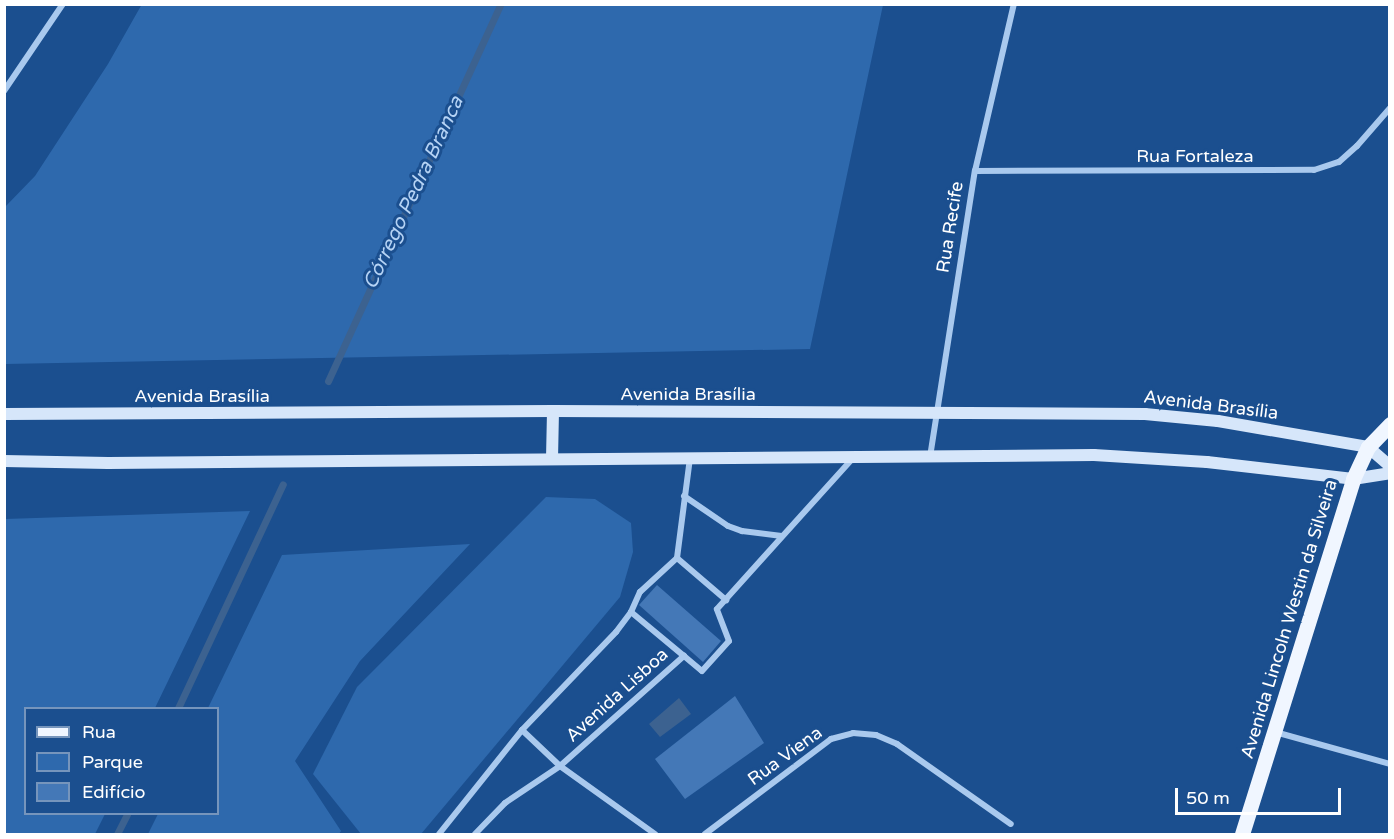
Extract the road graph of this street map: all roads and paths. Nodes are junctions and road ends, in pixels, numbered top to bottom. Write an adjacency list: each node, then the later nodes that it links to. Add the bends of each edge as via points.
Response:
1 (63, 4): 3 (street)
2 (1014, 4): 5 (street, Rua Recife)
3 (4, 91)
4 (1389, 108): 5 (street, Rua Fortaleza, via 1339,162 1314,170)
5 (975, 171): 7 (street, Rua Recife)
6 (553, 411): 7 (main road, Avenida Brasília); 8 (main road, Avenida Brasília); 14 (main road)
7 (935, 411): 10 (main road, Avenida Brasília, via 1175,415); 13 (street, Rua Recife)
8 (4, 414)
9 (1389, 424): 10 (main road, Avenida Lincoln Westin da Silveira)
10 (1368, 447): 16 (main road); 18 (main road, Avenida Lincoln Westin da Silveira)
11 (855, 455): 12 (main road); 13 (main road); 20 (street)
12 (690, 457): 14 (main road); 19 (street)
13 (930, 458): 18 (main road, via 1155,458)
14 (552, 459): 15 (main road)
15 (4, 461)
16 (1389, 466)
17 (1389, 473): 18 (main road)
18 (1353, 479): 26 (main road, Avenida Lincoln Westin da Silveira)
19 (684, 496): 20 (street, via 728,526); 21 (street)
20 (782, 536): 22 (street)
21 (677, 558): 22 (street); 23 (street, via 640,592)
22 (726, 600): 24 (street, Avenida Lisboa, via 717,609 729,641 702,671)
23 (632, 612): 24 (street); 25 (street)
24 (684, 656): 28 (street, Avenida Lisboa)
25 (522, 730): 28 (street); 30 (street)
26 (1274, 732): 27 (street); 34 (main road, Avenida Lincoln Westin da Silveira)
27 (1389, 764)
28 (560, 766): 31 (street, Avenida Lisboa, via 505,803); 32 (street)
29 (1011, 824): 33 (street, Rua Viena, via 897,744 876,735 853,733 831,739)
30 (438, 834)
31 (475, 834)
32 (656, 834)
33 (705, 834)
34 (1242, 834)

